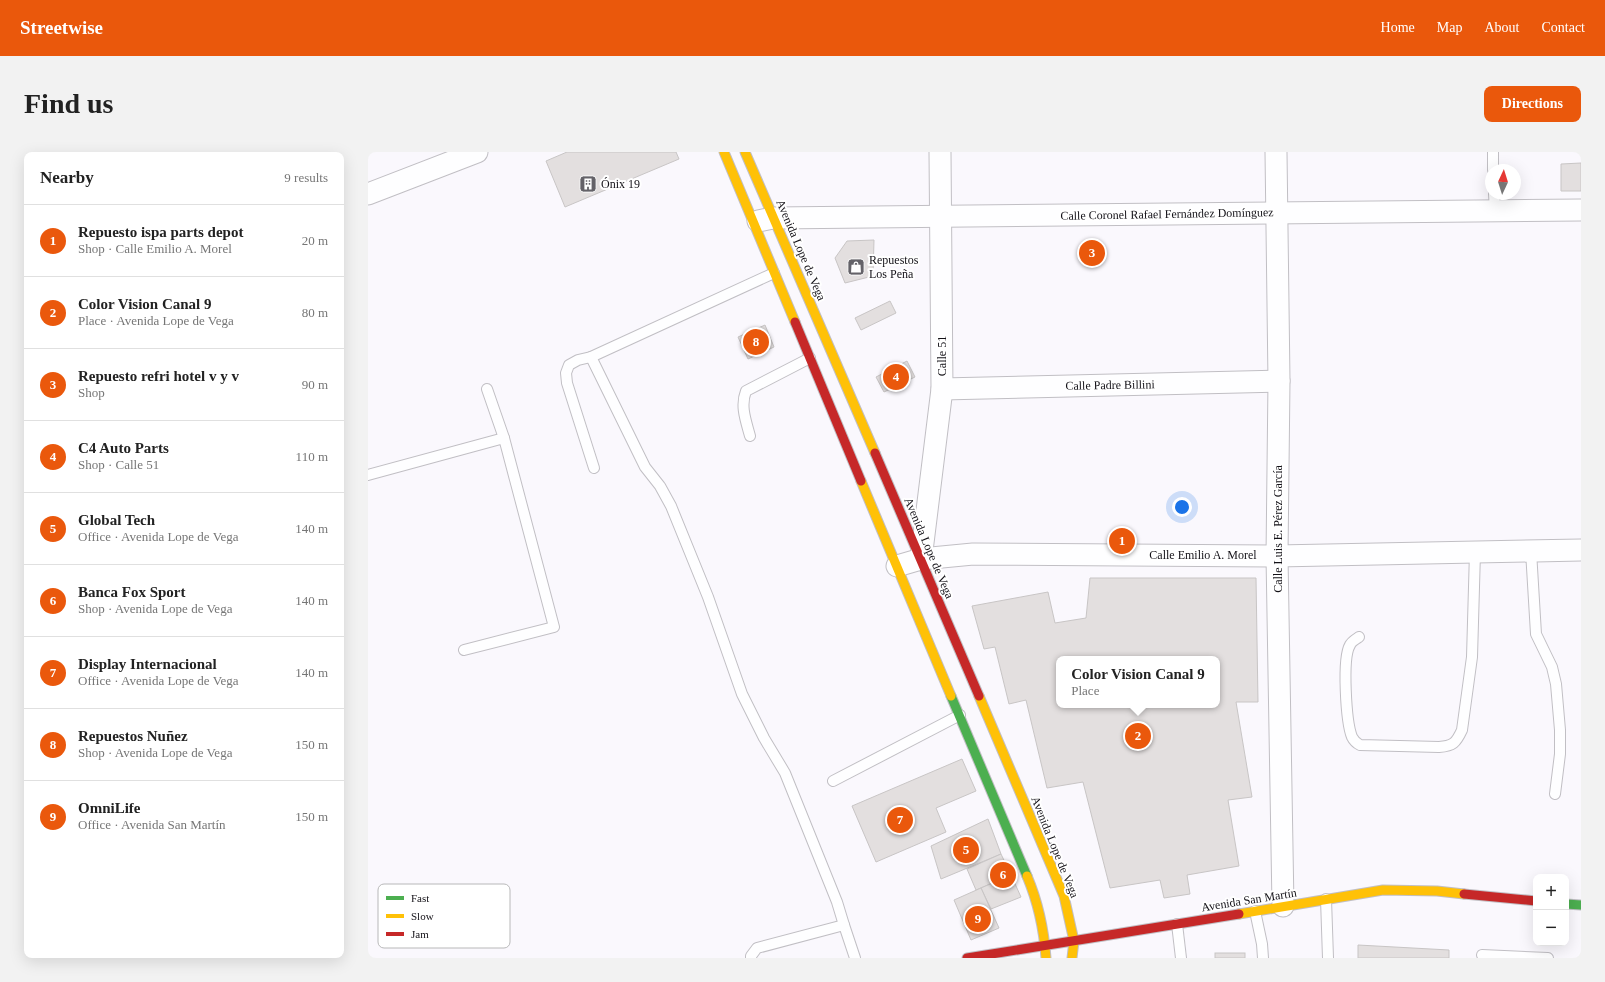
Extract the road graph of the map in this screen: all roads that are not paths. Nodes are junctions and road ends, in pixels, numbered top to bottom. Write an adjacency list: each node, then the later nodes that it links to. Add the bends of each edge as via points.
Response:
1 (724, 152): 14 (street)
2 (745, 152): 13 (street, Avenida Lope de Vega)
3 (940, 152): 12 (street, Calle 51)
4 (1276, 152): 11 (street, Calle Luis E. Pérez García)
5 (1493, 152): 7 (lane)
6 (467, 154): 8 (street)
7 (1493, 164)
8 (368, 194)
9 (1495, 202): 10 (street, Calle Coronel Rafael Fernández Domínguez); 11 (street, Calle Coronel Rafael Fernández Domínguez)
10 (1581, 210)
11 (1276, 213): 12 (street, Calle Coronel Rafael Fernández Domínguez); 18 (street, Calle Luis E. Pérez García)
12 (940, 216): 13 (street, Calle Coronel Rafael Fernández Domínguez); 20 (street, Calle 51)
13 (773, 218): 14 (street, Calle Coronel Rafael Fernández Domínguez); 29 (street, Avenida Lope de Vega)
14 (753, 222): 15 (street)
15 (774, 273): 16 (lane); 17 (street)
16 (591, 357): 23 (lane, via 569,365 566,373 567,384); 42 (lane, via 645,467 671,506 708,597 742,694 785,773)
17 (810, 358): 21 (lane, via 746,391 743,411); 30 (street)
18 (1279, 381): 20 (street, Calle Padre Billini); 28 (street, Calle Luis E. Pérez García)
19 (487, 389): 22 (lane)
20 (942, 389): 29 (street, Calle 51)
21 (750, 436)
22 (504, 438): 24 (lane); 32 (lane, via 554,627)
23 (594, 468)
24 (368, 475)
25 (1581, 550): 26 (street, Calle Emilio A. Morel)
26 (1531, 551): 27 (street, Calle Emilio A. Morel); 35 (lane, via 1536,634 1552,667 1556,684 1560,742)
27 (1475, 552): 28 (street, Calle Emilio A. Morel); 31 (lane, via 1472,657 1462,730 1457,740 1449,746 1360,745 1355,742 1347,719 1345,703 1349,645)
28 (1277, 556): 29 (street, Calle Emilio A. Morel, via 973,554); 40 (street, Calle Luis E. Pérez García)
29 (921, 559): 30 (street, Calle Emilio A. Morel); 44 (street, Avenida Lope de Vega, via 1064,896)
30 (897, 566): 33 (street)
31 (1358, 637)
32 (464, 650)
33 (960, 715): 34 (lane); 45 (street, via 1036,898)
34 (833, 781)
35 (1555, 794)
36 (1326, 899): 37 (street, Avenida San Martín, via 1383,890 1437,891); 40 (street, Avenida San Martín); 54 (lane)
37 (1533, 901)
38 (1569, 904): 39 (street)
39 (1581, 905)
40 (1283, 906): 41 (street, Avenida San Martín)
41 (1255, 911): 43 (street, Avenida San Martín); 53 (lane)
42 (844, 924): 47 (lane, via 758,948); 48 (lane)
43 (1177, 924): 44 (street, Avenida San Martín); 52 (lane)
44 (1074, 941): 45 (street, Avenida San Martín); 51 (street, Avenida Lope de Vega)
45 (1045, 944): 49 (street, Avenida San Martín); 50 (street)
46 (1482, 955): 55 (lane)
47 (751, 958)
48 (854, 958)
49 (967, 958)
50 (1046, 958)
51 (1072, 958)
52 (1181, 958)
53 (1263, 958)
54 (1328, 958)
55 (1548, 958)

